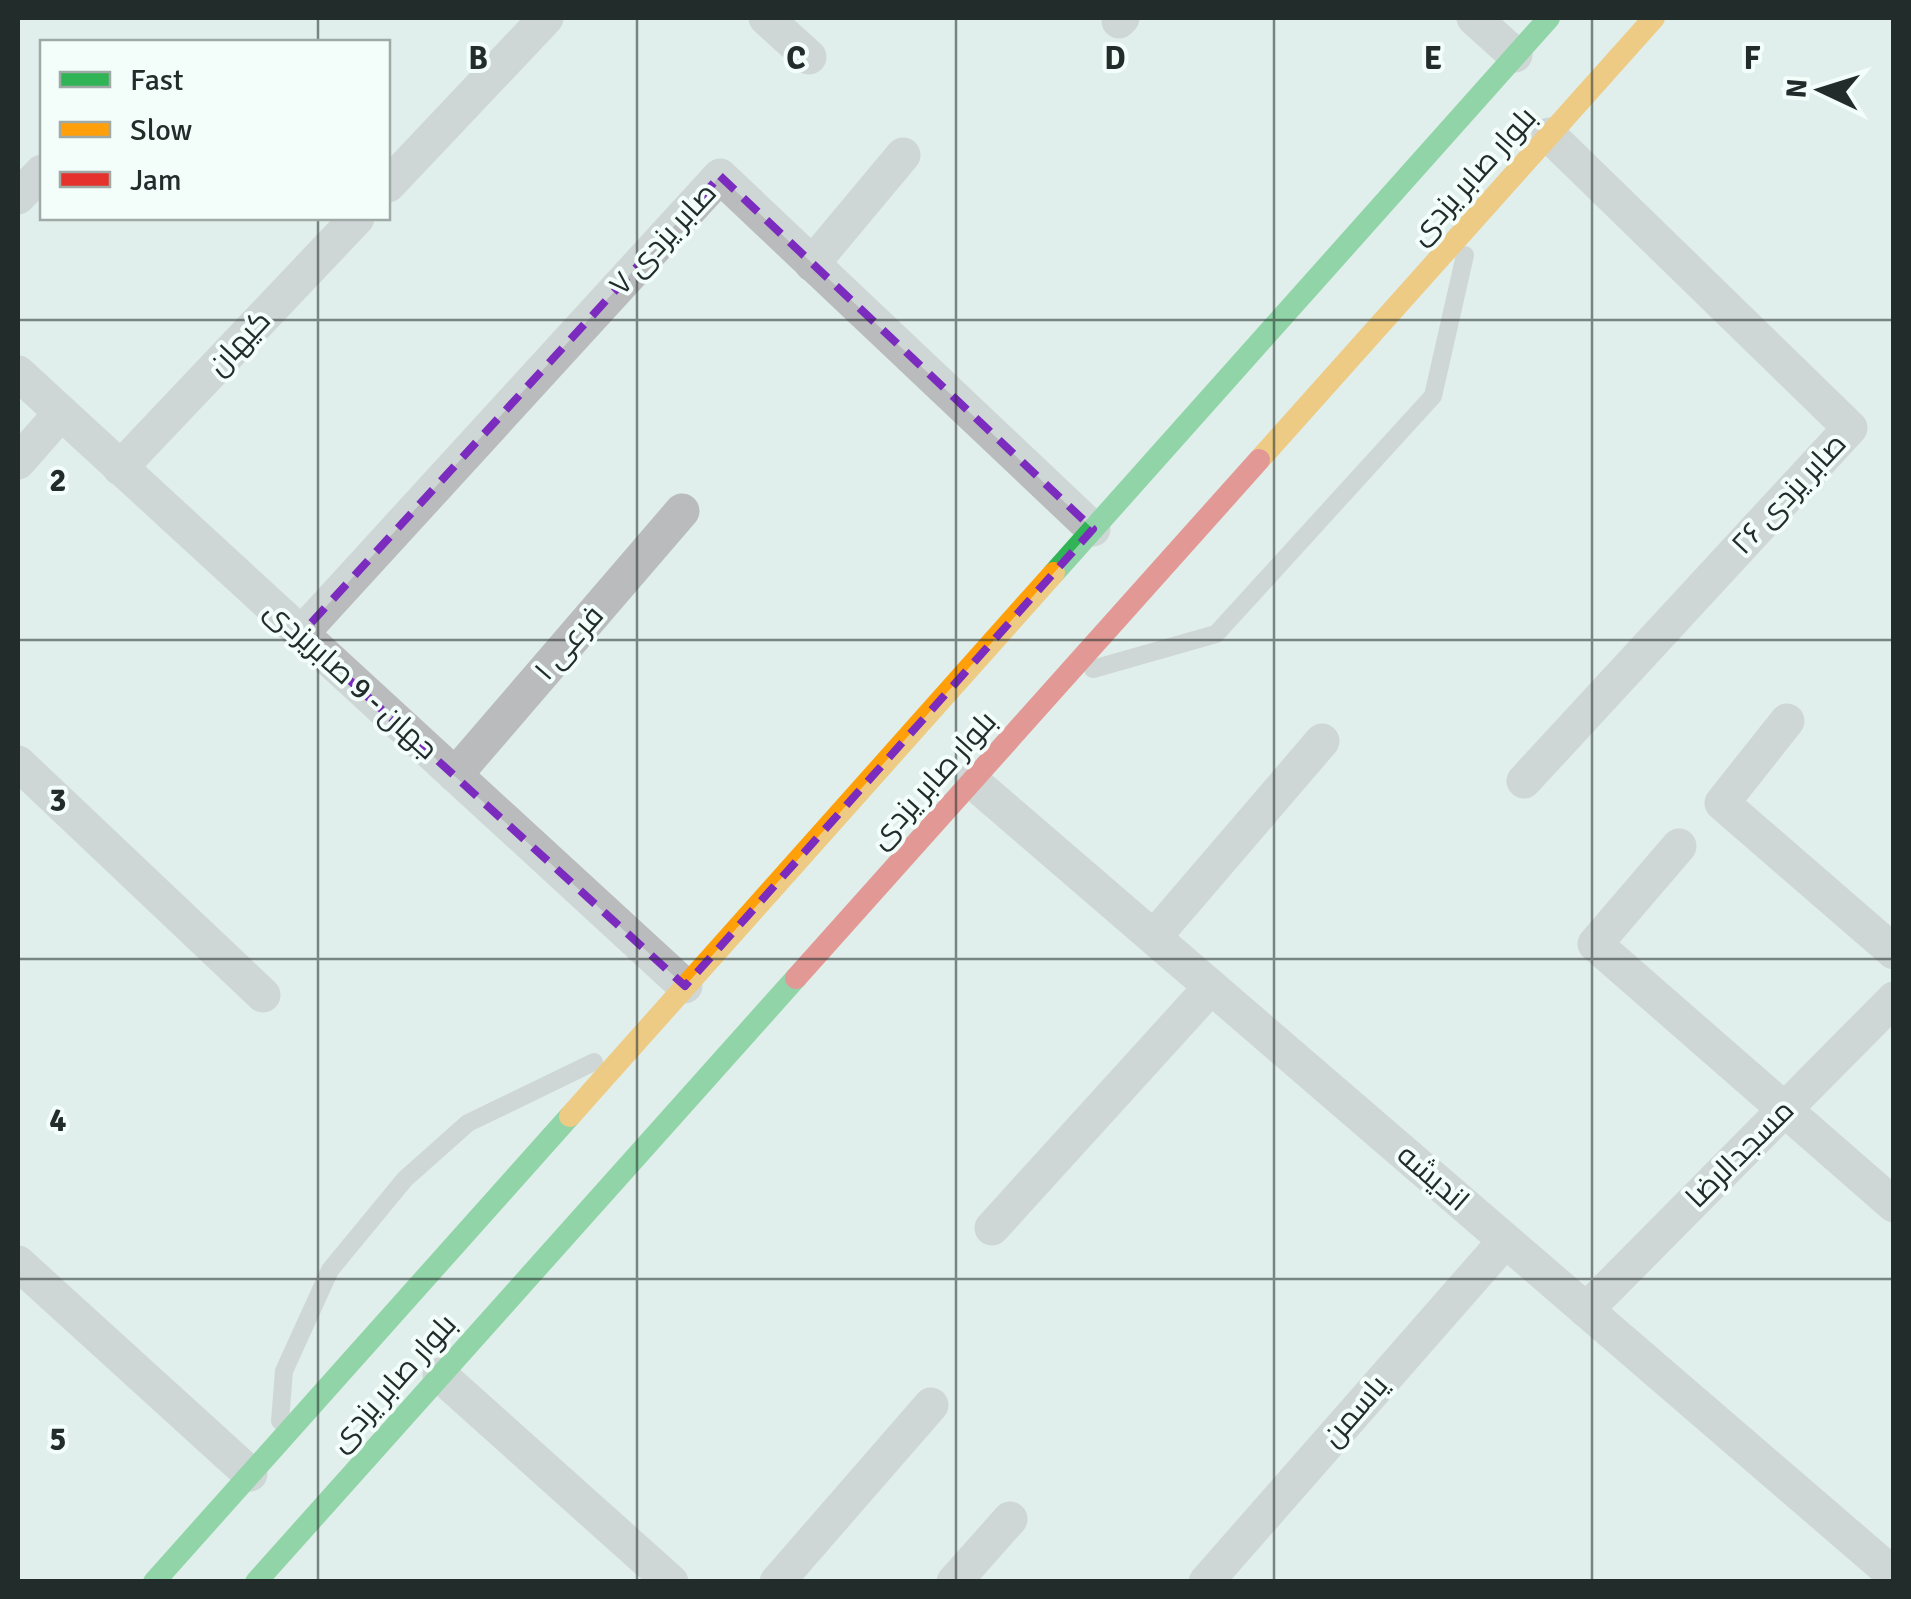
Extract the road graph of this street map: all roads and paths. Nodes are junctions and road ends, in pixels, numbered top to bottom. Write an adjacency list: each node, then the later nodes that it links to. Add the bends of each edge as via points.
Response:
1 (546, 18): 11 (street)
2 (766, 18): 7 (street)
3 (1474, 18): 6 (street)
4 (1549, 18): 6 (main road, بلوار صابر یزدی)
5 (1654, 18): 8 (main road, بلوار صابر یزدی)
6 (1516, 55): 21 (main road, بلوار صابر یزدی, via 1271,344)
7 (809, 57)
8 (1549, 136): 14 (main road, بلوار صابر یزدی); 29 (street, صابر یزدی ۲۶, via 1850,428)
9 (904, 155): 15 (street)
10 (40, 174): 12 (street)
11 (390, 184)
12 (18, 197)
13 (355, 220): 19 (street, کیهان)
14 (1473, 220): 23 (main road, بلوار صابر یزدی, via 1315,383); 23 (lane, via 1432,396 1216,634)
15 (812, 264): 21 (street, صابر یزدی ۷); 22 (street, صابر یزدی ۷, via 720,176)
16 (18, 373): 17 (street, جهان - 9 صابریزدی)
17 (61, 413): 18 (street); 19 (street, جهان - 9 صابریزدی)
18 (18, 462)
19 (120, 468): 22 (street, جهان - 9 صابریزدی)
20 (682, 511): 27 (street, فرعی ۱)
21 (1092, 530): 33 (main road, بلوار صابر یزدی)
22 (300, 635): 27 (street, جهان - 9 صابریزدی)
23 (1064, 677): 28 (main road, بلوار صابر یزدی)
24 (1786, 721): 32 (street, via 1722,803)
25 (1322, 741): 31 (street)
26 (18, 763): 35 (street)
27 (455, 775): 33 (street, جهان - 9 صابریزدی)
28 (972, 781): 31 (street, اندیشه); 44 (main road, بلوار صابر یزدی)
29 (1524, 781)
30 (1678, 846): 38 (street, via 1595,944)
31 (1154, 937): 34 (street, اندیشه)
32 (1894, 952)
33 (684, 986): 37 (main road, بلوار صابر یزدی)
34 (1211, 987): 40 (street); 41 (street, اندیشه)
35 (263, 994)
36 (1894, 998): 38 (street, مسجدالرضا)
37 (631, 1046): 46 (main road, بلوار صابر یزدی); 46 (lane, via 468,1123 405,1179 330,1270 284,1371)
38 (1786, 1108): 39 (street); 43 (street, مسجدالرضا)
39 (1894, 1204)
40 (992, 1228)
41 (1505, 1241): 43 (street, اندیشه); 55 (street, یاسمن)
42 (18, 1263): 47 (street)
43 (1586, 1310): 49 (street, اندیشه)
44 (440, 1375): 51 (main road, بلوار صابر یزدی); 52 (street)
45 (931, 1405): 53 (street)
46 (278, 1442): 47 (main road, بلوار صابر یزدی)
47 (250, 1474): 50 (main road, بلوار صابر یزدی)
48 (1010, 1519): 54 (street)
49 (1894, 1575)
50 (154, 1582)
51 (256, 1582)
52 (671, 1582)
53 (777, 1582)
54 (954, 1582)
55 (1206, 1582)

